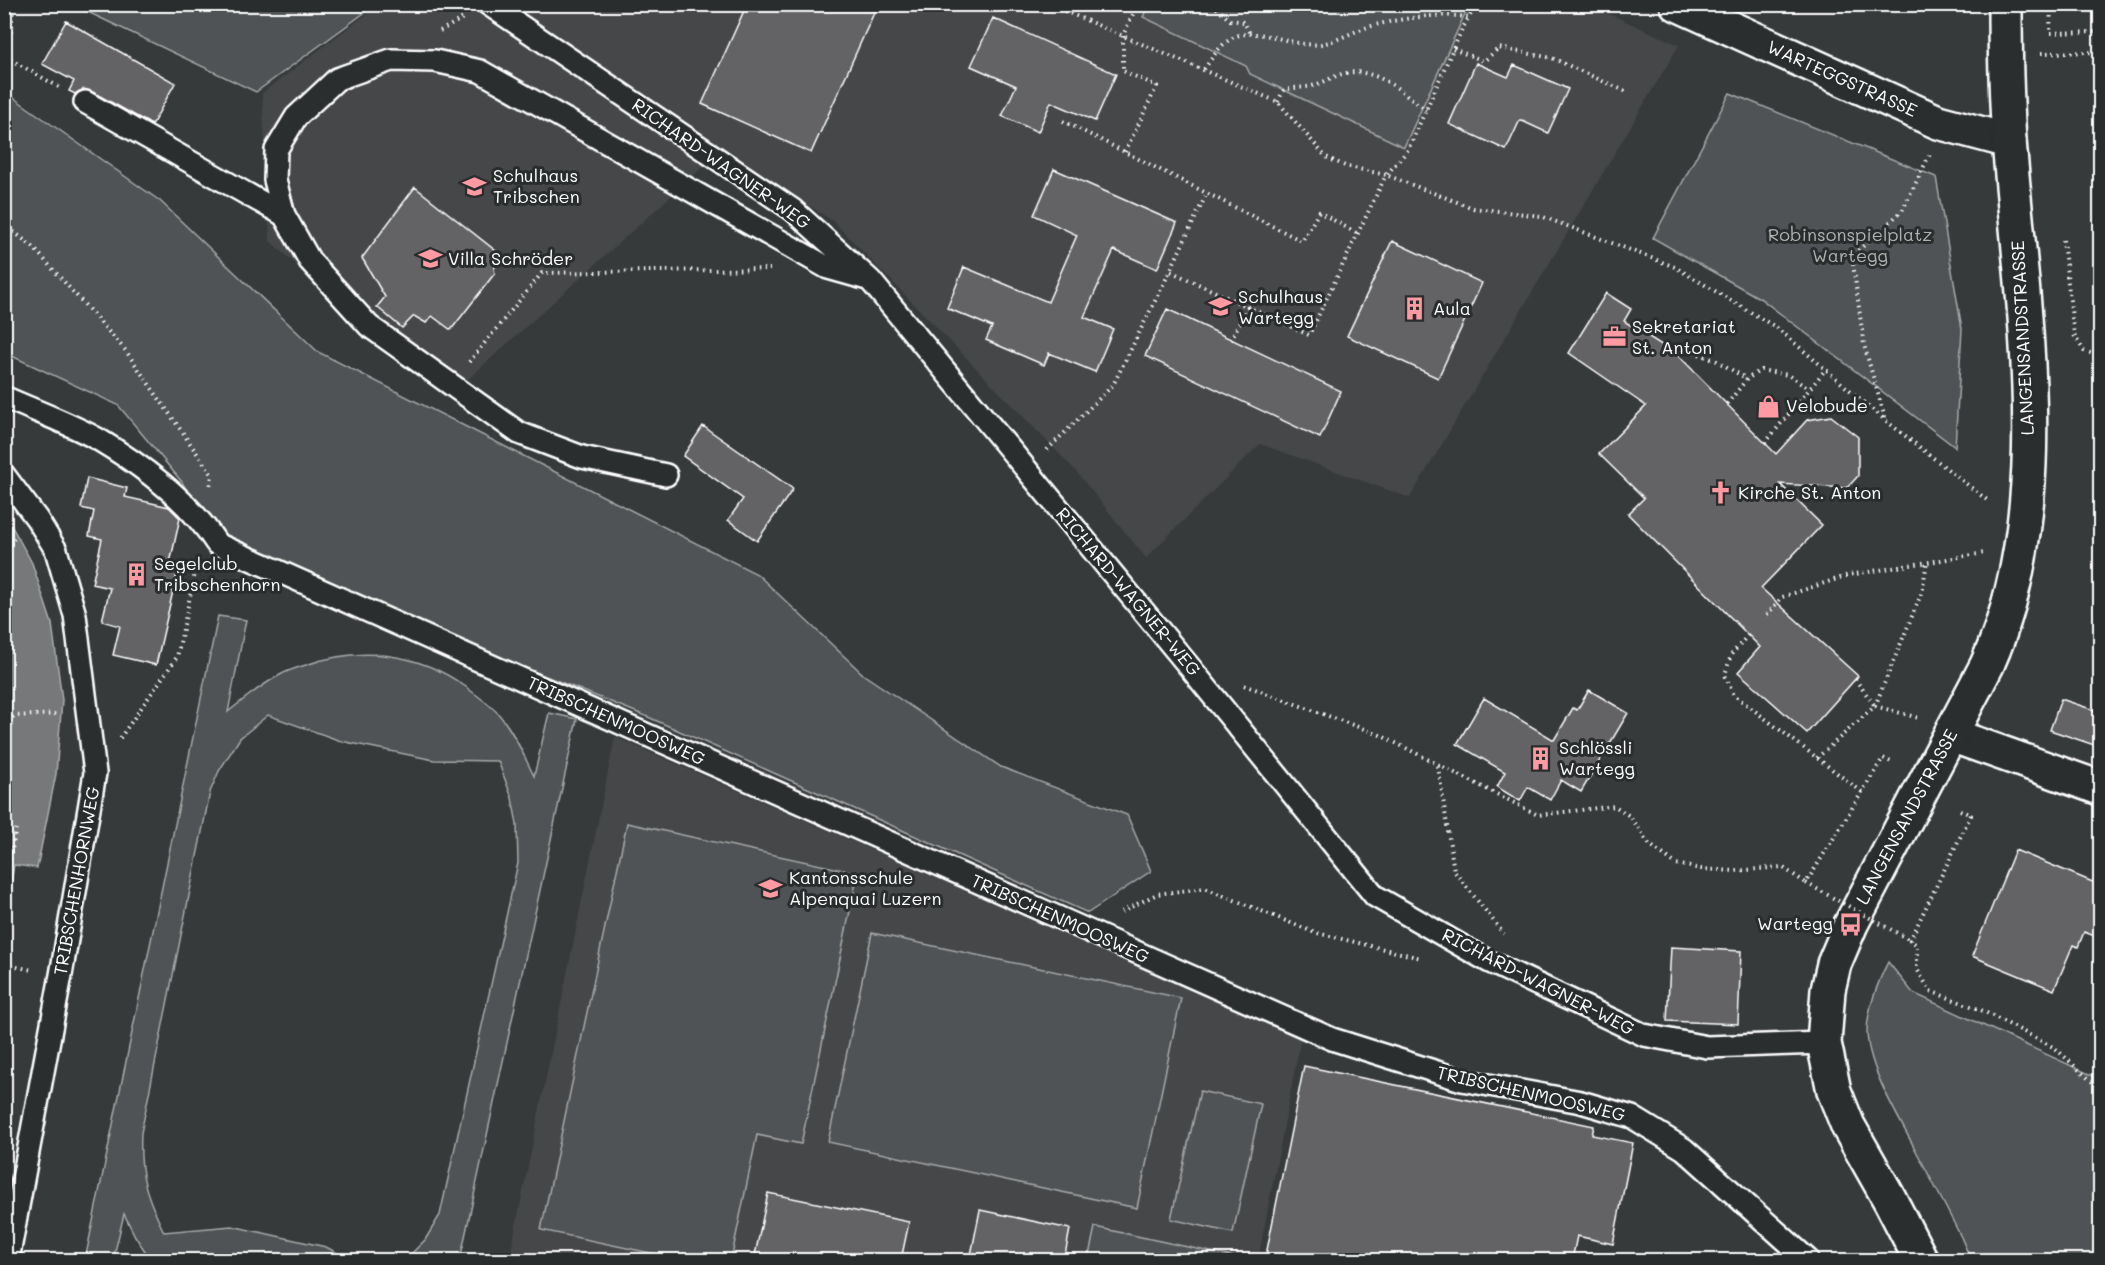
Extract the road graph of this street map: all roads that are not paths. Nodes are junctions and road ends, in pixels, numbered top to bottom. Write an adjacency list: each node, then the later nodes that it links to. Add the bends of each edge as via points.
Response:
1 (489, 4): 7 (lane, RICHARD-WAGNER-WEG, via 792,210)
2 (2005, 4): 5 (street, LANGENSANDSTRASSE)
3 (1678, 5): 5 (street, WARTEGGSTRASSE, via 1938,122)
4 (85, 102): 6 (lane)
5 (2009, 141): 11 (street, LANGENSANDSTRASSE, via 2028,371 2027,494 2015,583 1999,634)
6 (284, 215): 7 (lane, via 276,180 276,150 296,117 337,79 391,60 435,61 480,71 828,268); 10 (lane, via 310,261 369,326 519,433 582,457)
7 (870, 280): 13 (lane, RICHARD-WAGNER-WEG, via 1375,896 1488,961 1644,1035 1707,1047)
8 (4, 397): 15 (lane, TRIBSCHENMOOSWEG, via 99,440 163,484 206,526 217,543 1085,930 1332,1039 1462,1080 1581,1102 1632,1117 1684,1149)
9 (4, 475): 14 (lane, TRIBSCHENHORNWEG, via 56,550 75,615 95,773)
10 (666, 475)
11 (1951, 735): 12 (street); 13 (street, LANGENSANDSTRASSE, via 1851,924 1834,964)
12 (2100, 788)
13 (1824, 1043): 16 (street, LANGENSANDSTRASSE, via 1834,1091 1848,1126)
14 (8, 1260)
15 (1808, 1260)
16 (1922, 1260)

